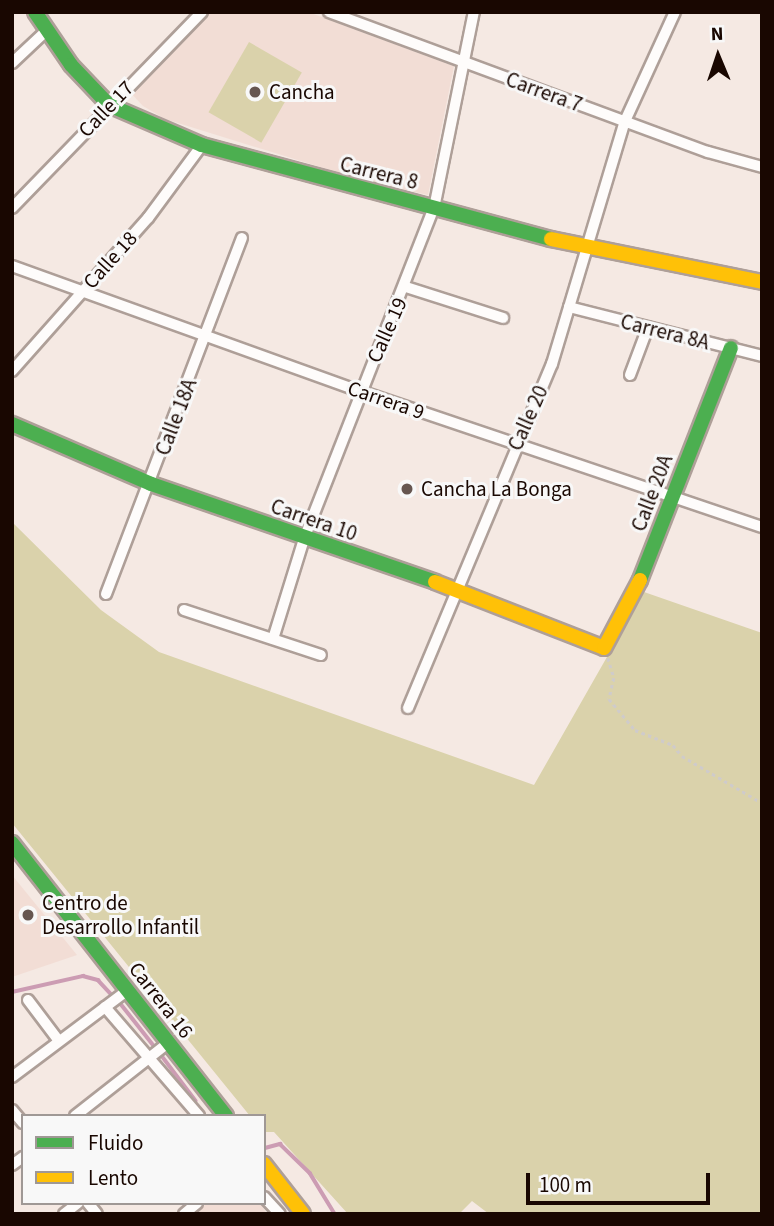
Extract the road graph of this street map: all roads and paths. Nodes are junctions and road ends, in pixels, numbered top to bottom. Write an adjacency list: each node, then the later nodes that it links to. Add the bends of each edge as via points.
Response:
1 (35, 12): 6 (street, Carrera 8)
2 (202, 12): 9 (street, Calle 17)
3 (329, 12): 8 (street, Carrera 7)
4 (474, 12): 8 (street, Calle 19)
5 (675, 12): 10 (street, Calle 20)
6 (46, 31): 7 (street); 9 (street, Carrera 8)
7 (12, 62)
8 (462, 63): 10 (street, Carrera 7); 14 (street, Calle 19)
9 (109, 104): 11 (street, Carrera 8); 13 (street, Calle 17)
10 (625, 121): 12 (street, Carrera 7); 16 (street, Calle 20)
11 (202, 145): 14 (street, Carrera 8); 20 (street, Calle 18, via 148,218)
12 (762, 167)
13 (12, 208)
14 (434, 208): 16 (street, Carrera 8); 19 (street, Calle 19)
15 (242, 238): 24 (street, Calle 18A)
16 (584, 247): 18 (street, Carrera 8); 21 (street, Calle 20)
17 (12, 265): 20 (street, Carrera 9)
18 (762, 282)
19 (406, 287): 22 (street); 29 (street, Calle 19)
20 (81, 293): 24 (street, Carrera 9); 27 (street, Calle 18)
21 (569, 307): 23 (street, Carrera 8A); 31 (street, Calle 20, via 552,364)
22 (503, 318)
23 (648, 327): 25 (street, Carrera 8A); 28 (street)
24 (207, 336): 29 (street, Carrera 9); 32 (street, Calle 18A)
25 (731, 348): 26 (street, Carrera 8A); 33 (street, Calle 20A)
26 (762, 356)
27 (12, 371)
28 (630, 375)
29 (360, 391): 31 (street, Carrera 9); 35 (street, Calle 19)
30 (12, 424): 32 (street, Carrera 10)
31 (516, 444): 33 (street, Carrera 9); 36 (street, Calle 20)
32 (151, 484): 35 (street, Carrera 10); 37 (street, Calle 18A)
33 (672, 496): 34 (street, Carrera 9); 40 (street, Calle 20A, via 636,591)
34 (762, 527)
35 (304, 540): 36 (street, Carrera 10); 39 (street, Calle 19)
36 (458, 590): 40 (street, Carrera 10); 42 (street, Calle 20)
37 (106, 594)
38 (184, 610): 39 (street)
39 (273, 639): 41 (street)
40 (604, 648): 43 (path, via 614,678 609,699 635,730 673,745 682,756)
41 (321, 655)
42 (408, 708)
43 (762, 803)
44 (12, 843): 45 (street, Carrera 16)
45 (128, 990): 47 (street); 49 (street, Carrera 16)
46 (28, 1000): 48 (street)
47 (105, 1007): 48 (street); 50 (street)
48 (59, 1041): 51 (street)
49 (168, 1043): 50 (street); 52 (street, Carrera 16)
50 (148, 1059): 53 (street); 54 (street)
51 (12, 1077)
52 (213, 1100): 55 (street); 56 (street, Carrera 16)
53 (78, 1114)
54 (195, 1114)
55 (197, 1114)
56 (224, 1114)
57 (266, 1167): 60 (street)
58 (266, 1198): 59 (street)
59 (279, 1214)
60 (303, 1214)

